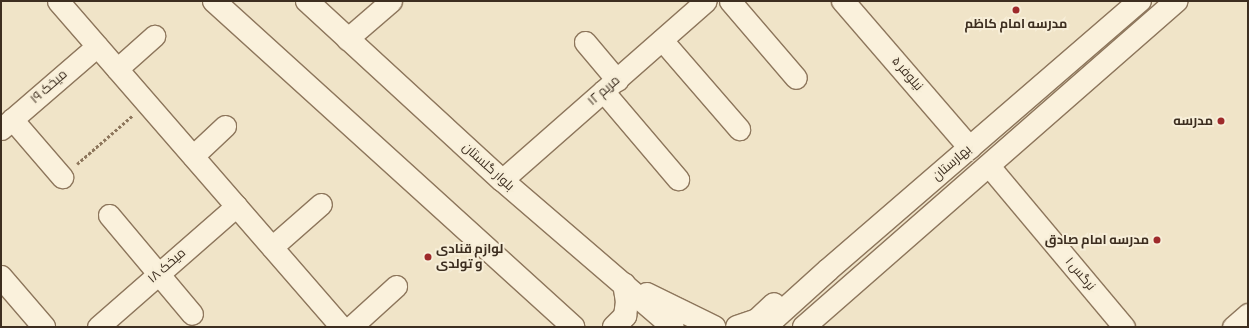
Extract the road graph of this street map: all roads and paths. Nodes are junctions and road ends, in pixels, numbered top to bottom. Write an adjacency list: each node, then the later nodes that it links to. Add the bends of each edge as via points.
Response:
1 (58, 1): 14 (street)
2 (214, 1): 44 (main road)
3 (307, 1): 11 (main road, بلوار گلستان)
4 (391, 1): 11 (street)
5 (730, 1): 16 (street)
6 (843, 1): 22 (main road, نیلوفر ۵)
7 (1140, 1): 22 (main road, بهارستان)
8 (1176, 1): 24 (main road, بهارستان)
9 (700, 3): 12 (street, مریم ۱۲)
10 (154, 36): 15 (street)
11 (347, 39): 27 (main road, بلوار گلستان)
12 (662, 40): 17 (street, مریم ۱۲); 21 (street)
13 (585, 42): 17 (street)
14 (97, 46): 15 (street); 19 (street, میخک ۱۹)
15 (117, 69): 18 (street)
16 (796, 78)
17 (610, 85): 26 (street); 27 (street, مریم ۱۲)
18 (147, 102): 23 (street); 25 (path)
19 (7, 124): 25 (street)
20 (225, 126): 23 (street)
21 (738, 129)
22 (970, 148): 32 (main road, بهارستان)
23 (193, 156): 29 (street)
24 (990, 166): 39 (main road, بهارستان); 51 (street, نرگس ۱)
25 (62, 177)
26 (678, 179)
27 (502, 180): 35 (main road, بلوار گلستان)
28 (321, 204): 31 (street)
29 (236, 206): 31 (street); 33 (street, میخک ۱۸)
30 (109, 215): 33 (street)
31 (272, 247): 42 (street)
32 (828, 270): 48 (main road, via 779,300 757,320); 49 (main road, بهارستان)
33 (157, 275): 37 (street); 41 (street, میخک ۱۸)
34 (1, 277): 40 (main road)
35 (624, 284): 45 (main road, via 627,302 625,316); 46 (main road, بلوار گلستان); 47 (main road)
36 (396, 286): 43 (street)
37 (192, 314)
38 (1248, 314): 52 (street)
39 (818, 319): 50 (main road, بهارستان)
40 (44, 327)
41 (98, 327)
42 (342, 327)
43 (351, 327)
44 (573, 327)
45 (614, 327)
46 (673, 327)
47 (714, 327)
48 (737, 327)
49 (766, 327)
50 (804, 327)
51 (1124, 327)
52 (1233, 327)

